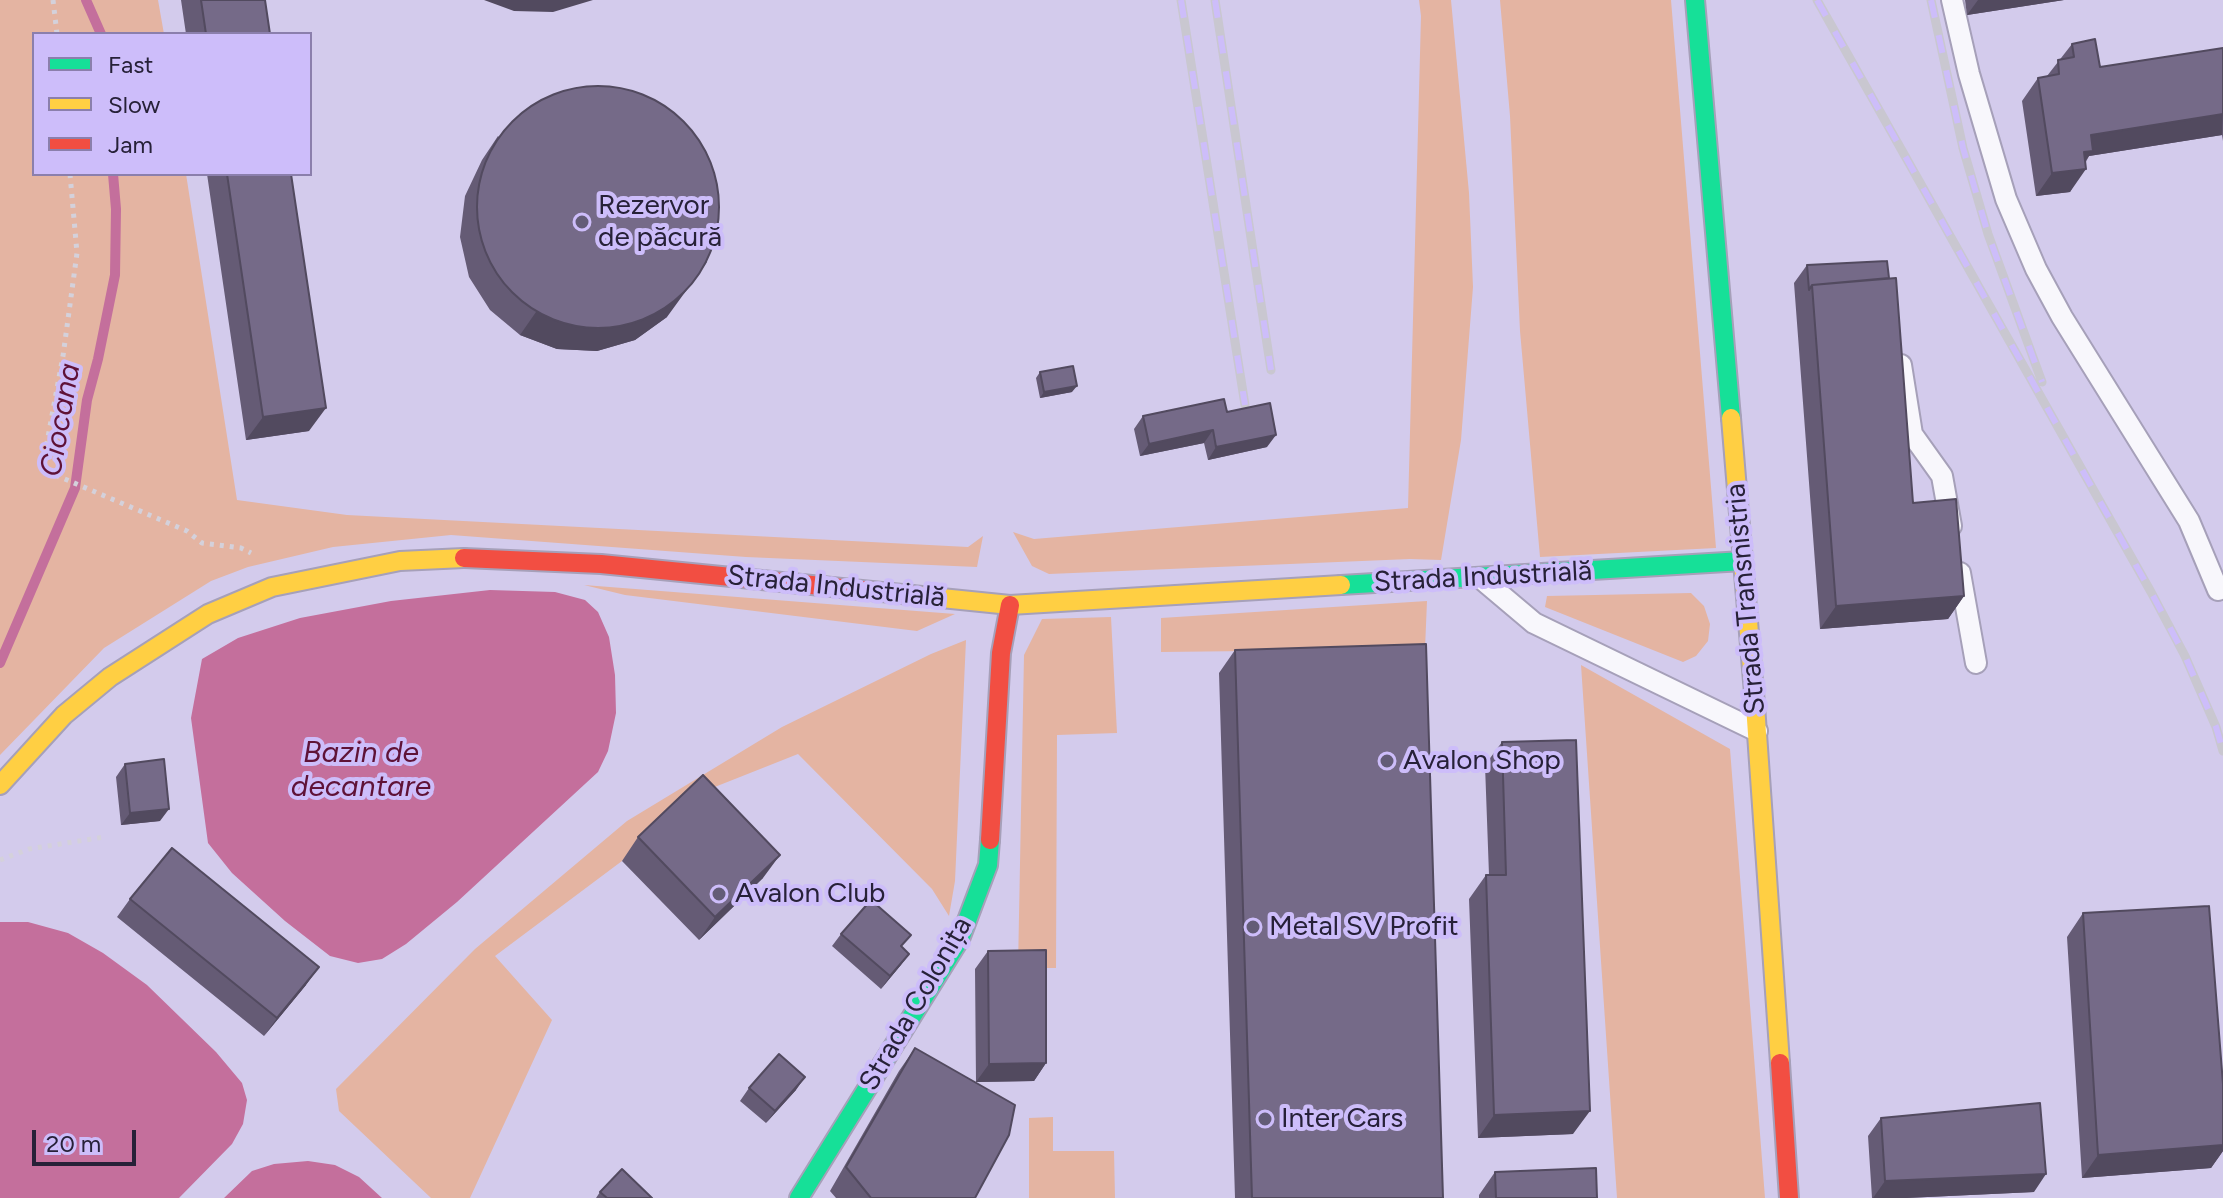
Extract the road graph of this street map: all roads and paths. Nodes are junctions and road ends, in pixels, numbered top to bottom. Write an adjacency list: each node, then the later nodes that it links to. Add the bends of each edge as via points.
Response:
1 (53, 0): 4 (path)
2 (1695, 0): 8 (street, Strada Transnistria)
3 (1952, 0): 10 (lane, via 2006,199 2036,269 2189,521)
4 (57, 32)
5 (70, 176): 7 (path, via 77,253 43,464 53,474 187,531 202,543)
6 (1898, 349): 12 (lane, via 1912,434 1942,476)
7 (253, 553)
8 (1743, 561): 9 (street, Strada Industrială); 13 (street, Strada Transnistria)
9 (1480, 577): 11 (street, Strada Industrială); 13 (lane, via 1534,623)
10 (2218, 590)
11 (1010, 605): 14 (street, Strada Industrială, via 601,564 469,558 357,568 272,587 208,614 110,677 64,715); 17 (street, Strada Colonița, via 1001,653 988,865 975,902 960,939)
12 (1976, 663)
13 (1757, 731): 18 (street, Strada Transnistria)
14 (0, 785)
15 (104, 837): 16 (path, via 29,849)
16 (0, 860)
17 (799, 1198)
18 (1789, 1198)

